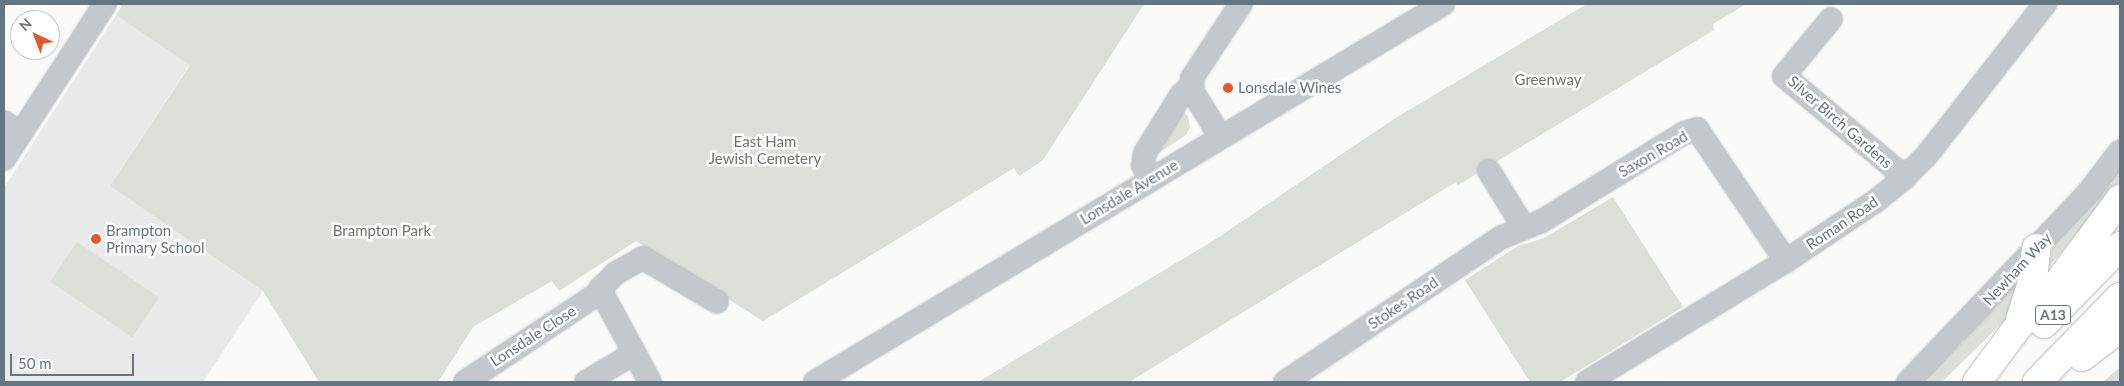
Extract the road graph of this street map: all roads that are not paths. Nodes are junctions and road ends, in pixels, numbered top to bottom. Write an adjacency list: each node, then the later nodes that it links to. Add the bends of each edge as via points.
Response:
1 (104, 4): 7 (street)
2 (1241, 4): 6 (street, via 1192,78)
3 (1444, 4): 8 (street, Lonsdale Avenue)
4 (2045, 4): 12 (street, Roman Road)
5 (1831, 19): 12 (street, Silver Birch Gardens, via 1784,76)
6 (1190, 87): 8 (street); 13 (street, via 1181,95 1145,153 1143,165)
7 (12, 127): 10 (street)
8 (1220, 136): 13 (street, Lonsdale Avenue)
9 (2120, 151): 17 (street, Newham Way, via 2089,192)
10 (4, 160)
11 (1489, 171): 15 (street)
12 (1905, 178): 18 (street, Roman Road)
13 (1150, 179): 28 (street, Lonsdale Avenue)
14 (2120, 199): 22 (highway, A13, via 2054,288)
15 (1523, 226): 18 (street, Saxon Road, via 1542,221 1684,133 1697,130); 29 (street, Stokes Road, via 1502,236)
16 (2120, 246): 33 (highway, A13)
17 (2036, 248): 22 (highway, A13, via 2033,279); 31 (street, Newham Way)
18 (1786, 261): 30 (street, Roman Road)
19 (601, 290): 21 (street, Lonsdale Close, via 616,272 643,258); 24 (street); 25 (street, Lonsdale Close)
20 (2120, 297): 34 (highway, A13)
21 (717, 302)
22 (2017, 328): 32 (highway, A13)
23 (2120, 328): 35 (highway)
24 (634, 354): 26 (street); 27 (street)
25 (465, 382)
26 (586, 382)
27 (650, 382)
28 (815, 382)
29 (1285, 382)
30 (1587, 382)
31 (1908, 382)
32 (1977, 382)
33 (1983, 382)
34 (2037, 382)
35 (2047, 382)

